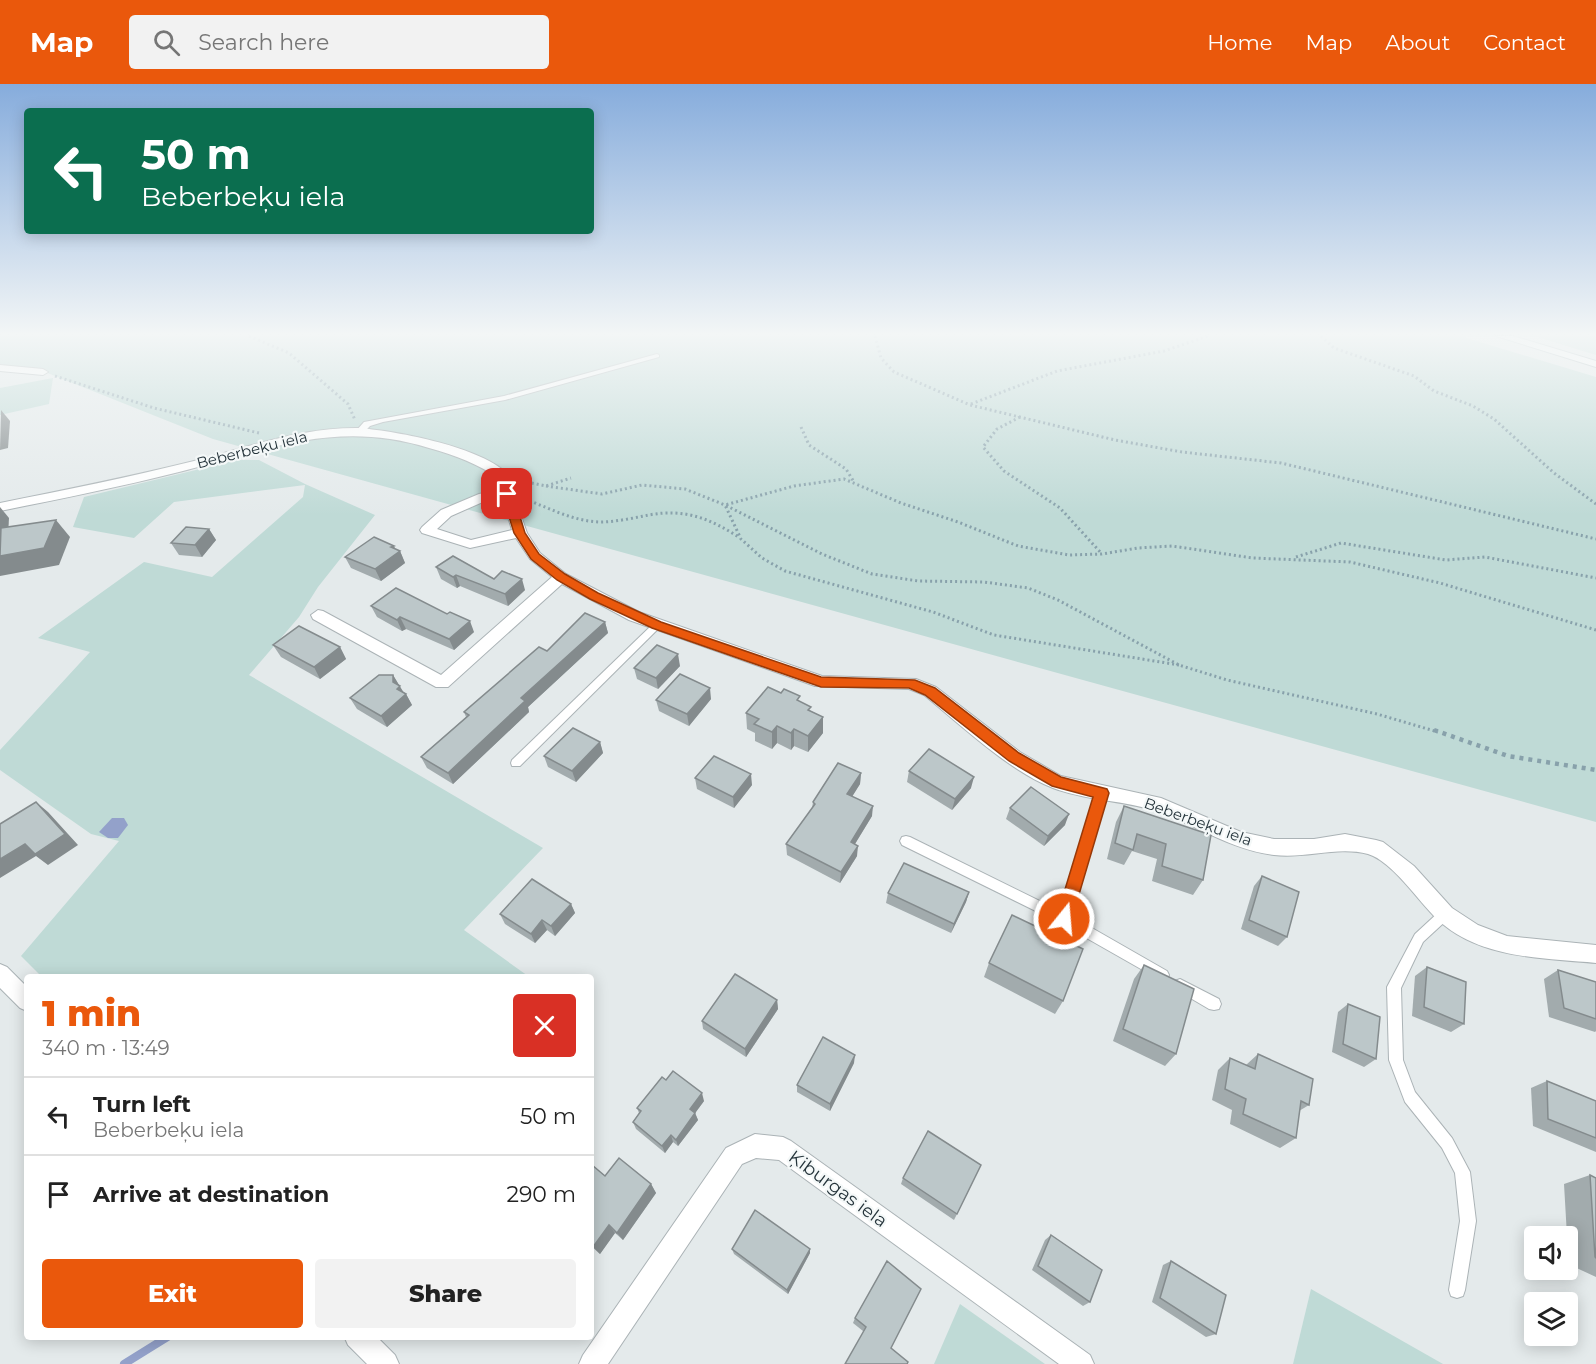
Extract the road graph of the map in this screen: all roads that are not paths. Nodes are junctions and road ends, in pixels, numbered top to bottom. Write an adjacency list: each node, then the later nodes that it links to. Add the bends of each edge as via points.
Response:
1 (513, 396): 2 (lane, via 383,420)
2 (360, 431): 3 (street, Beberbeķu iela, via 428,444 498,471 507,478); 4 (street, Beberbeķu iela, via 294,439 130,481)
3 (509, 499): 5 (street, Beberbeķu iela); 5 (street, via 484,497 446,513 427,530 470,544)
4 (0, 507)
5 (520, 533): 6 (street, Beberbeķu iela, via 535,556)
6 (561, 577): 7 (street, via 442,683); 8 (street, Beberbeķu iela)
7 (318, 615)
8 (657, 625): 9 (lane); 10 (street, Beberbeķu iela, via 821,682 910,683 930,691 1014,757 1057,782)
9 (516, 763)
10 (1102, 793): 12 (street, Beberbeķu iela, via 1161,805 1239,839 1274,847 1345,842 1376,848 1407,872); 13 (lane)
11 (906, 841): 13 (lane)
12 (1445, 914): 14 (street, Beberbeķu iela, via 1471,931 1507,945); 18 (lane, via 1419,938 1394,987 1396,1060 1410,1097 1447,1143 1462,1172 1468,1221)
13 (1064, 919): 17 (lane)
14 (1596, 954)
15 (0, 974): 16 (street)
16 (24, 998)
17 (1214, 1004)
18 (1457, 1290)
19 (361, 1340): 20 (street)
20 (386, 1364)
21 (592, 1364): 22 (street, Ķiburgas iela, via 734,1156 755,1146 783,1149)
22 (1082, 1364)

